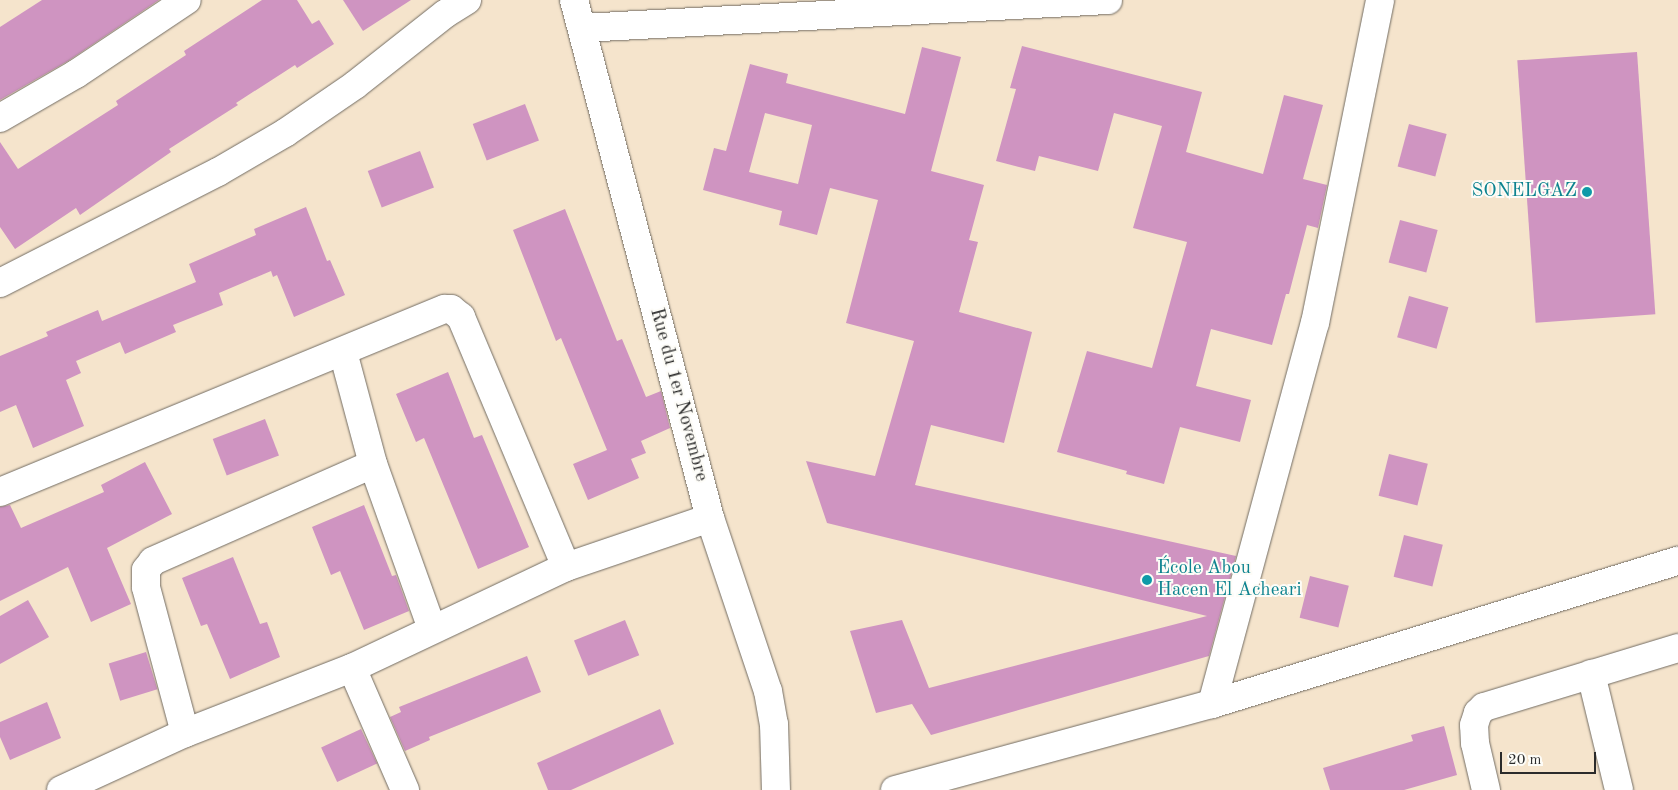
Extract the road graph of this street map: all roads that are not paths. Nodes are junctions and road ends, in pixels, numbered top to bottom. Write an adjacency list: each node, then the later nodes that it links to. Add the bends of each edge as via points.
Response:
1 (187, 0): 7 (street, via 76,74)
2 (574, 0): 6 (street, Rue du 1er Novembre)
3 (1108, 0): 6 (street)
4 (1380, 0): 19 (street, via 1316,322)
5 (459, 2): 8 (street, via 355,85 285,133 218,172)
6 (582, 28): 12 (street, Rue du 1er Novembre)
7 (0, 118)
8 (0, 283)
9 (343, 352): 10 (street); 11 (street); 14 (street, via 445,309 456,311)
10 (373, 464): 15 (street); 20 (street, via 153,561 146,570 146,587)
11 (0, 492)
12 (710, 518): 14 (street); 24 (street, Rue du 1er Novembre, via 768,691 774,724)
13 (1678, 561): 19 (street)
14 (566, 567): 15 (street)
15 (432, 629): 17 (street)
16 (1678, 648): 18 (street)
17 (352, 668): 20 (street); 23 (street)
18 (1590, 674): 26 (street, via 1484,707 1478,713 1474,725 1475,743); 27 (street)
19 (1212, 704): 25 (street)
20 (184, 733): 21 (street)
21 (90, 784): 22 (street)
22 (61, 790)
23 (405, 790)
24 (776, 790)
25 (895, 790)
26 (1486, 790)
27 (1619, 790)

